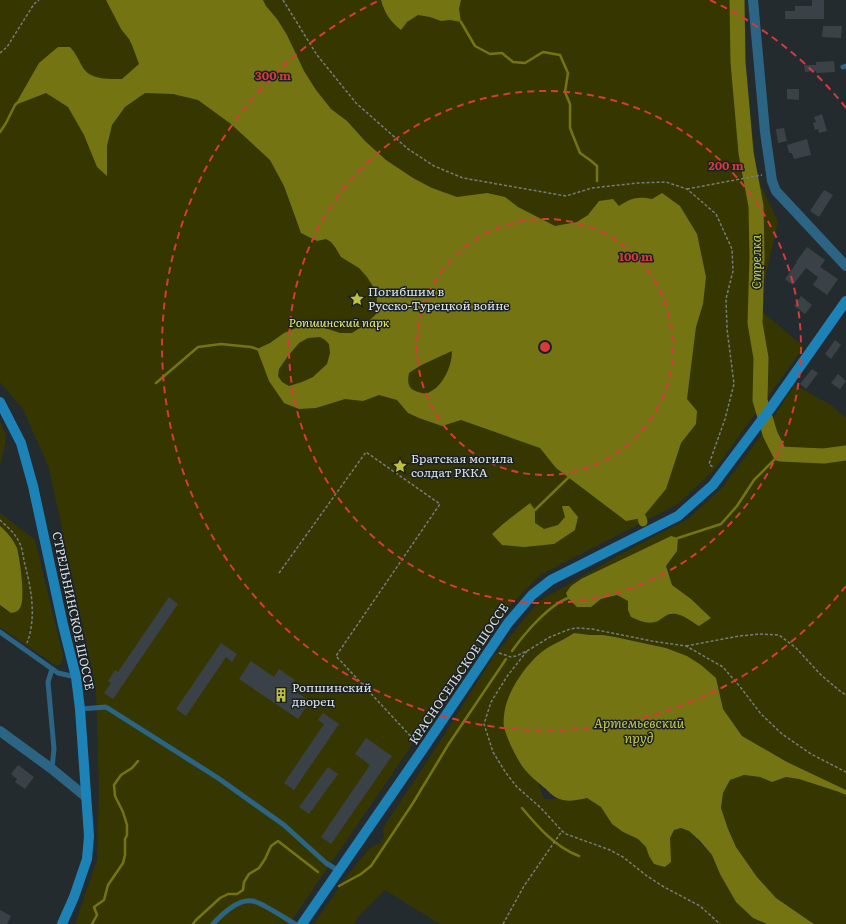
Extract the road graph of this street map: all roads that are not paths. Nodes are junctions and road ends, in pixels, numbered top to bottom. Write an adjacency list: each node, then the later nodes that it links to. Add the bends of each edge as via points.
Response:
1 (753, 0): 2 (street, via 772,181 776,191)
2 (846, 266)
3 (846, 300): 12 (main road, КРАСНОСЕЛЬСКОЕ ШОССЕ, via 713,485 678,516 551,580 532,595 508,623)
4 (0, 402): 7 (main road, СТРЕЛЬНИНСКОЕ ШОССЕ, via 21,443 33,486)
5 (0, 632): 6 (lane)
6 (52, 669): 7 (lane); 10 (lane, via 48,682 54,749)
7 (76, 678): 8 (main road, СТРЕЛЬНИНСКОЕ ШОССЕ)
8 (80, 710): 11 (main road, СТРЕЛЬНИНСКОЕ ШОССЕ); 12 (lane, via 106,707 218,778 284,825 326,863)
9 (0, 731): 10 (street)
10 (52, 769): 11 (street)
11 (86, 798): 13 (main road, СТРЕЛЬНИНСКОЕ ШОССЕ, via 87,859)
12 (339, 871): 16 (main road, КРАСНОСЕЛЬСКОЕ ШОССЕ)
13 (62, 924)
14 (213, 924): 15 (lane, via 235,905 243,901 252,901)
15 (294, 924)
16 (302, 924)

